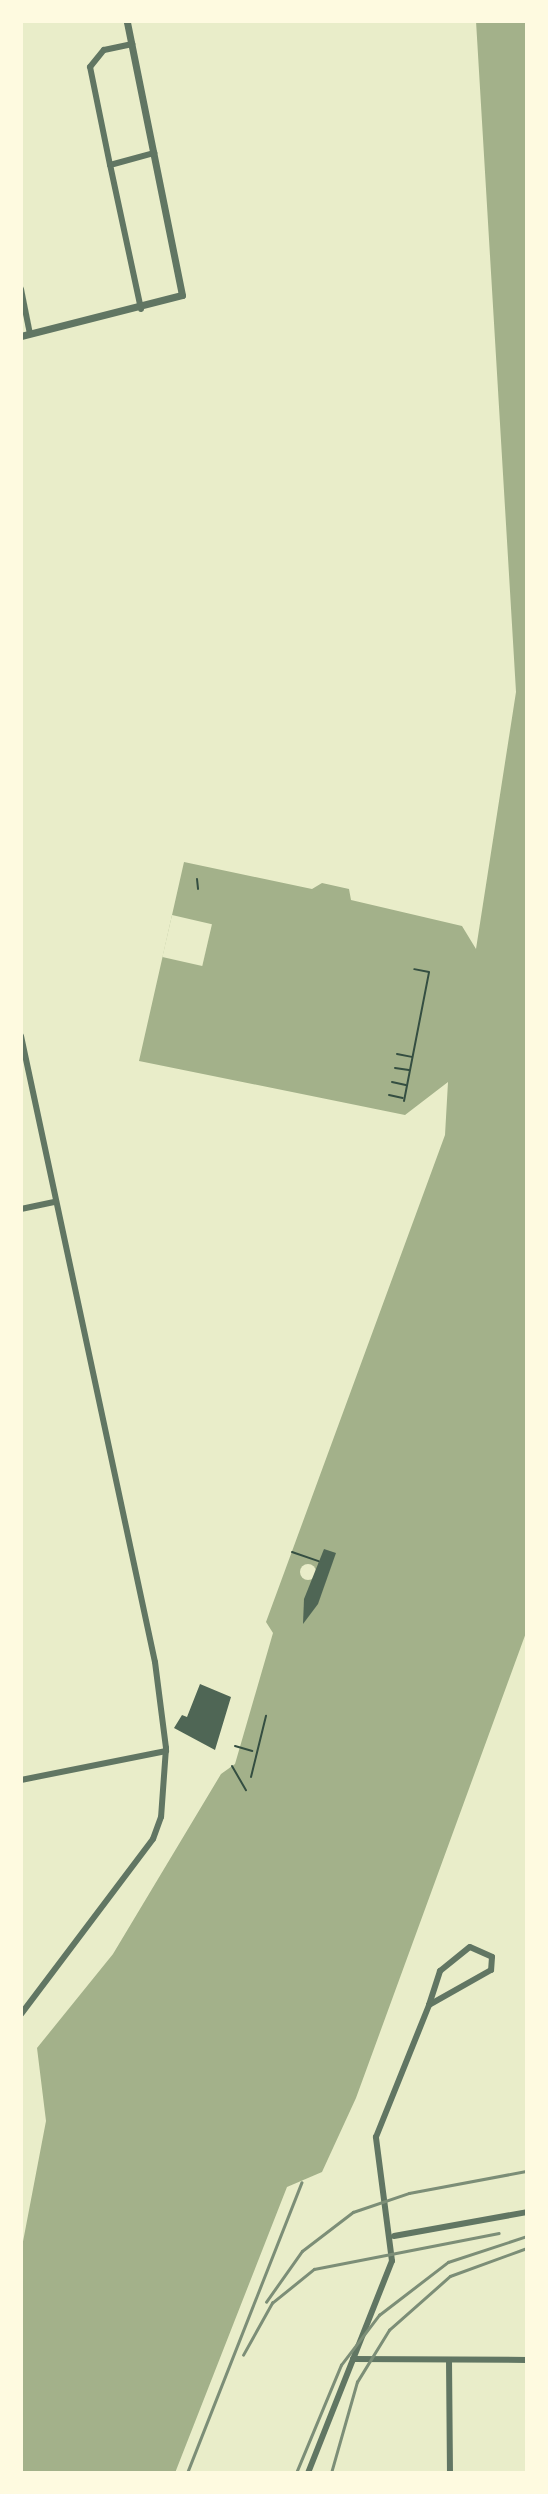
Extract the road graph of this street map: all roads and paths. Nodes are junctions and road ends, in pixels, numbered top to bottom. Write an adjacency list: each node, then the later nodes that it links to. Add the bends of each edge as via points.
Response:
1 (127, 21): 2 (street)
2 (132, 44): 3 (street); 4 (street, via 104,51 90,67)
3 (155, 153): 4 (street); 6 (street, via 183,287 178,300)
4 (110, 164): 6 (street)
5 (21, 289): 7 (street)
6 (141, 309): 7 (street)
7 (30, 334): 8 (street)
8 (21, 336)
9 (197, 879): 10 (path)
10 (198, 889)
11 (414, 969): 14 (path, via 429,972)
12 (21, 1035): 20 (street)
13 (397, 1054): 14 (path)
14 (413, 1057): 16 (path)
15 (395, 1068): 16 (path)
16 (410, 1070): 18 (path)
17 (392, 1082): 18 (path)
18 (407, 1085): 19 (path, via 404,1100)
19 (389, 1095)
20 (55, 1202): 21 (street); 26 (street, via 153,1651)
21 (21, 1209)
22 (292, 1552): 23 (path)
23 (318, 1561)
24 (266, 1716): 29 (path)
25 (235, 1746): 27 (path)
26 (166, 1751): 30 (street); 33 (street, via 162,1817 153,1839)
27 (252, 1751)
28 (232, 1766): 31 (path)
29 (251, 1777)
30 (21, 1780)
31 (246, 1790)
32 (429, 2005): 32 (street, via 448,1962 470,1947 492,1957 487,1974); 35 (street, via 376,2137)
33 (21, 2014)
34 (527, 2212): 35 (street)
35 (394, 2236): 36 (street, via 392,2260)
36 (353, 2359): 37 (street); 39 (street)
37 (449, 2360): 38 (street); 40 (street)
38 (527, 2360)
39 (308, 2473)
40 (450, 2473)

